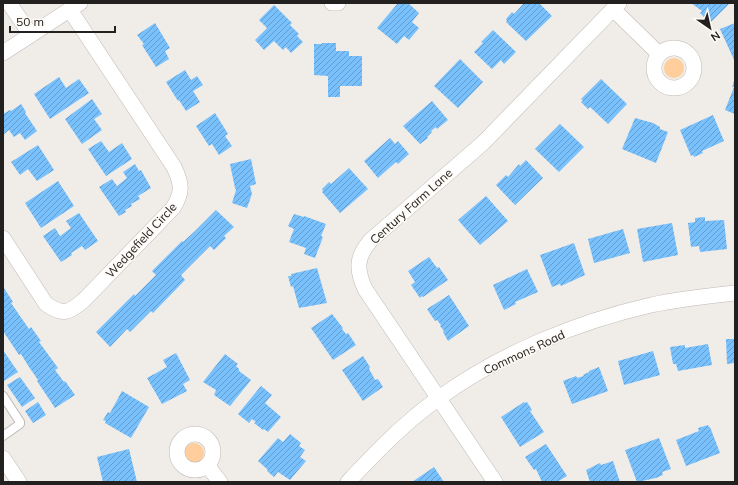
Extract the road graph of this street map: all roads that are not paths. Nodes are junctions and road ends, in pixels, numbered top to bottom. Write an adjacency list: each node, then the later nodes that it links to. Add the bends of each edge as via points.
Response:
1 (9, 3): 6 (street)
2 (332, 3): 3 (street)
3 (338, 3)
4 (75, 6): 6 (street); 9 (street, Wedgefield Circle, via 174,167 181,189 179,198 173,208 84,300 68,311 54,310 46,304)
5 (616, 6): 8 (street); 12 (street, Century Farm Lane, via 483,143 371,240 360,256 358,272 365,289)
6 (31, 35): 7 (street)
7 (3, 54)
8 (659, 54)
9 (3, 238)
10 (735, 293): 12 (street, Commons Road, via 690,298 614,314 541,341 505,358)
11 (3, 396): 13 (lane, via 20,422)
12 (439, 398): 18 (street, Commons Road, via 393,436); 19 (street, Century Farm Lane)
13 (3, 436)
14 (3, 458): 16 (street)
15 (207, 465): 17 (street)
16 (19, 482)
17 (220, 482)
18 (348, 482)
19 (495, 482)

